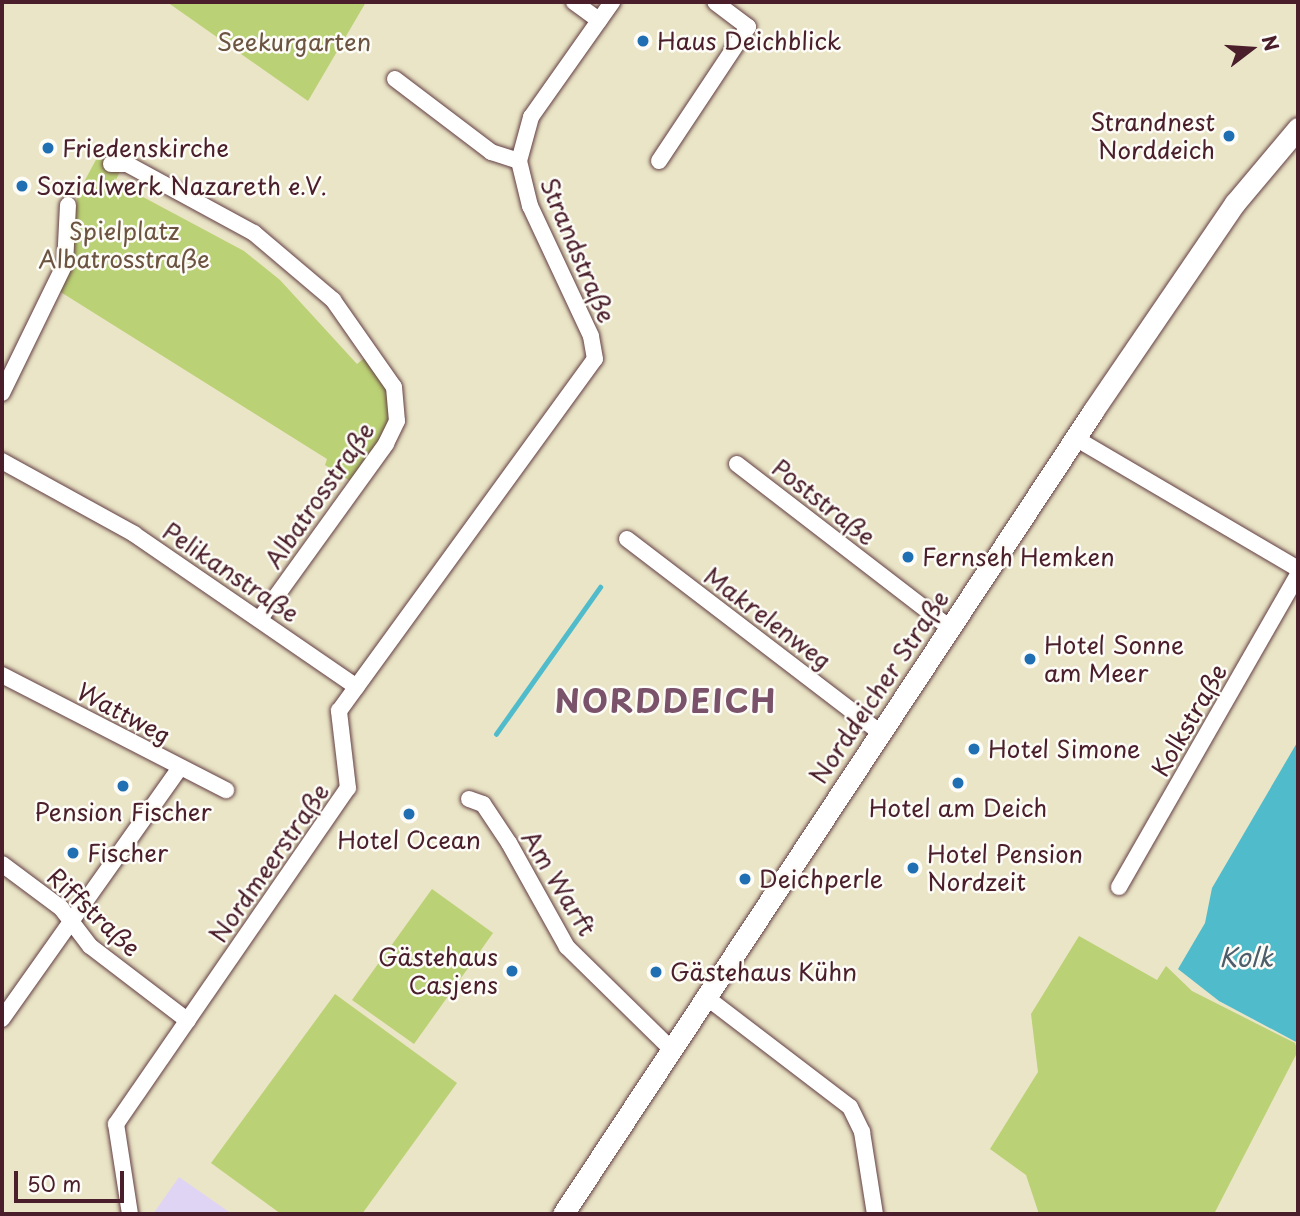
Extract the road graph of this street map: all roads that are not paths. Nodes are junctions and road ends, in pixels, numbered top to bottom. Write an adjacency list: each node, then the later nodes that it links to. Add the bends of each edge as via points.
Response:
1 (574, 2): 4 (street)
2 (612, 2): 4 (street, Strandstraße)
3 (715, 2): 7 (street, via 748,27)
4 (599, 20): 8 (street, Strandstraße, via 531,117)
5 (395, 79): 8 (street, via 491,152)
6 (1298, 128): 13 (street, Norddeicher Straße, via 1235,203)
7 (659, 161)
8 (519, 162): 11 (street, Strandstraße, via 530,206 591,336 594,359)
9 (111, 164): 19 (street, Albatrosstraße, via 127,163 254,233 333,300 394,387 397,421 386,444)
10 (68, 205): 12 (street, via 65,264)
11 (588, 375): 22 (street, Nordmeerstraße)
12 (2, 393)
13 (1075, 438): 17 (street); 20 (street, Norddeicher Straße)
14 (2, 461): 19 (street, Pelikanstraße, via 134,534)
15 (737, 464): 20 (street, Poststraße)
16 (627, 539): 23 (street, Makrelenweg)
17 (1298, 569)
18 (1298, 575): 28 (street, Kolkstraße)
19 (261, 618): 22 (street, Pelikanstraße)
20 (950, 628): 23 (street, Norddeicher Straße)
21 (2, 675): 24 (street, Wattweg)
22 (357, 687): 32 (street, Nordmeerstraße, via 339,711 348,788)
23 (881, 733): 30 (street, Norddeicher Straße)
24 (180, 768): 25 (street, Wattweg); 29 (street)
25 (226, 790)
26 (469, 799): 33 (street, Am Warft, via 483,804 509,843 567,947)
27 (2, 864): 29 (street, Riffstraße, via 61,908)
28 (1119, 887)
29 (72, 924): 31 (street); 32 (street, Riffstraße, via 90,946)
30 (706, 998): 33 (street, Norddeicher Straße); 36 (street, via 850,1107 862,1132)
31 (2, 1019)
32 (188, 1021): 34 (street, Nordmeerstraße, via 117,1124)
33 (672, 1050): 35 (street, Norddeicher Straße)
34 (130, 1214)
35 (563, 1214)
36 (875, 1214)

